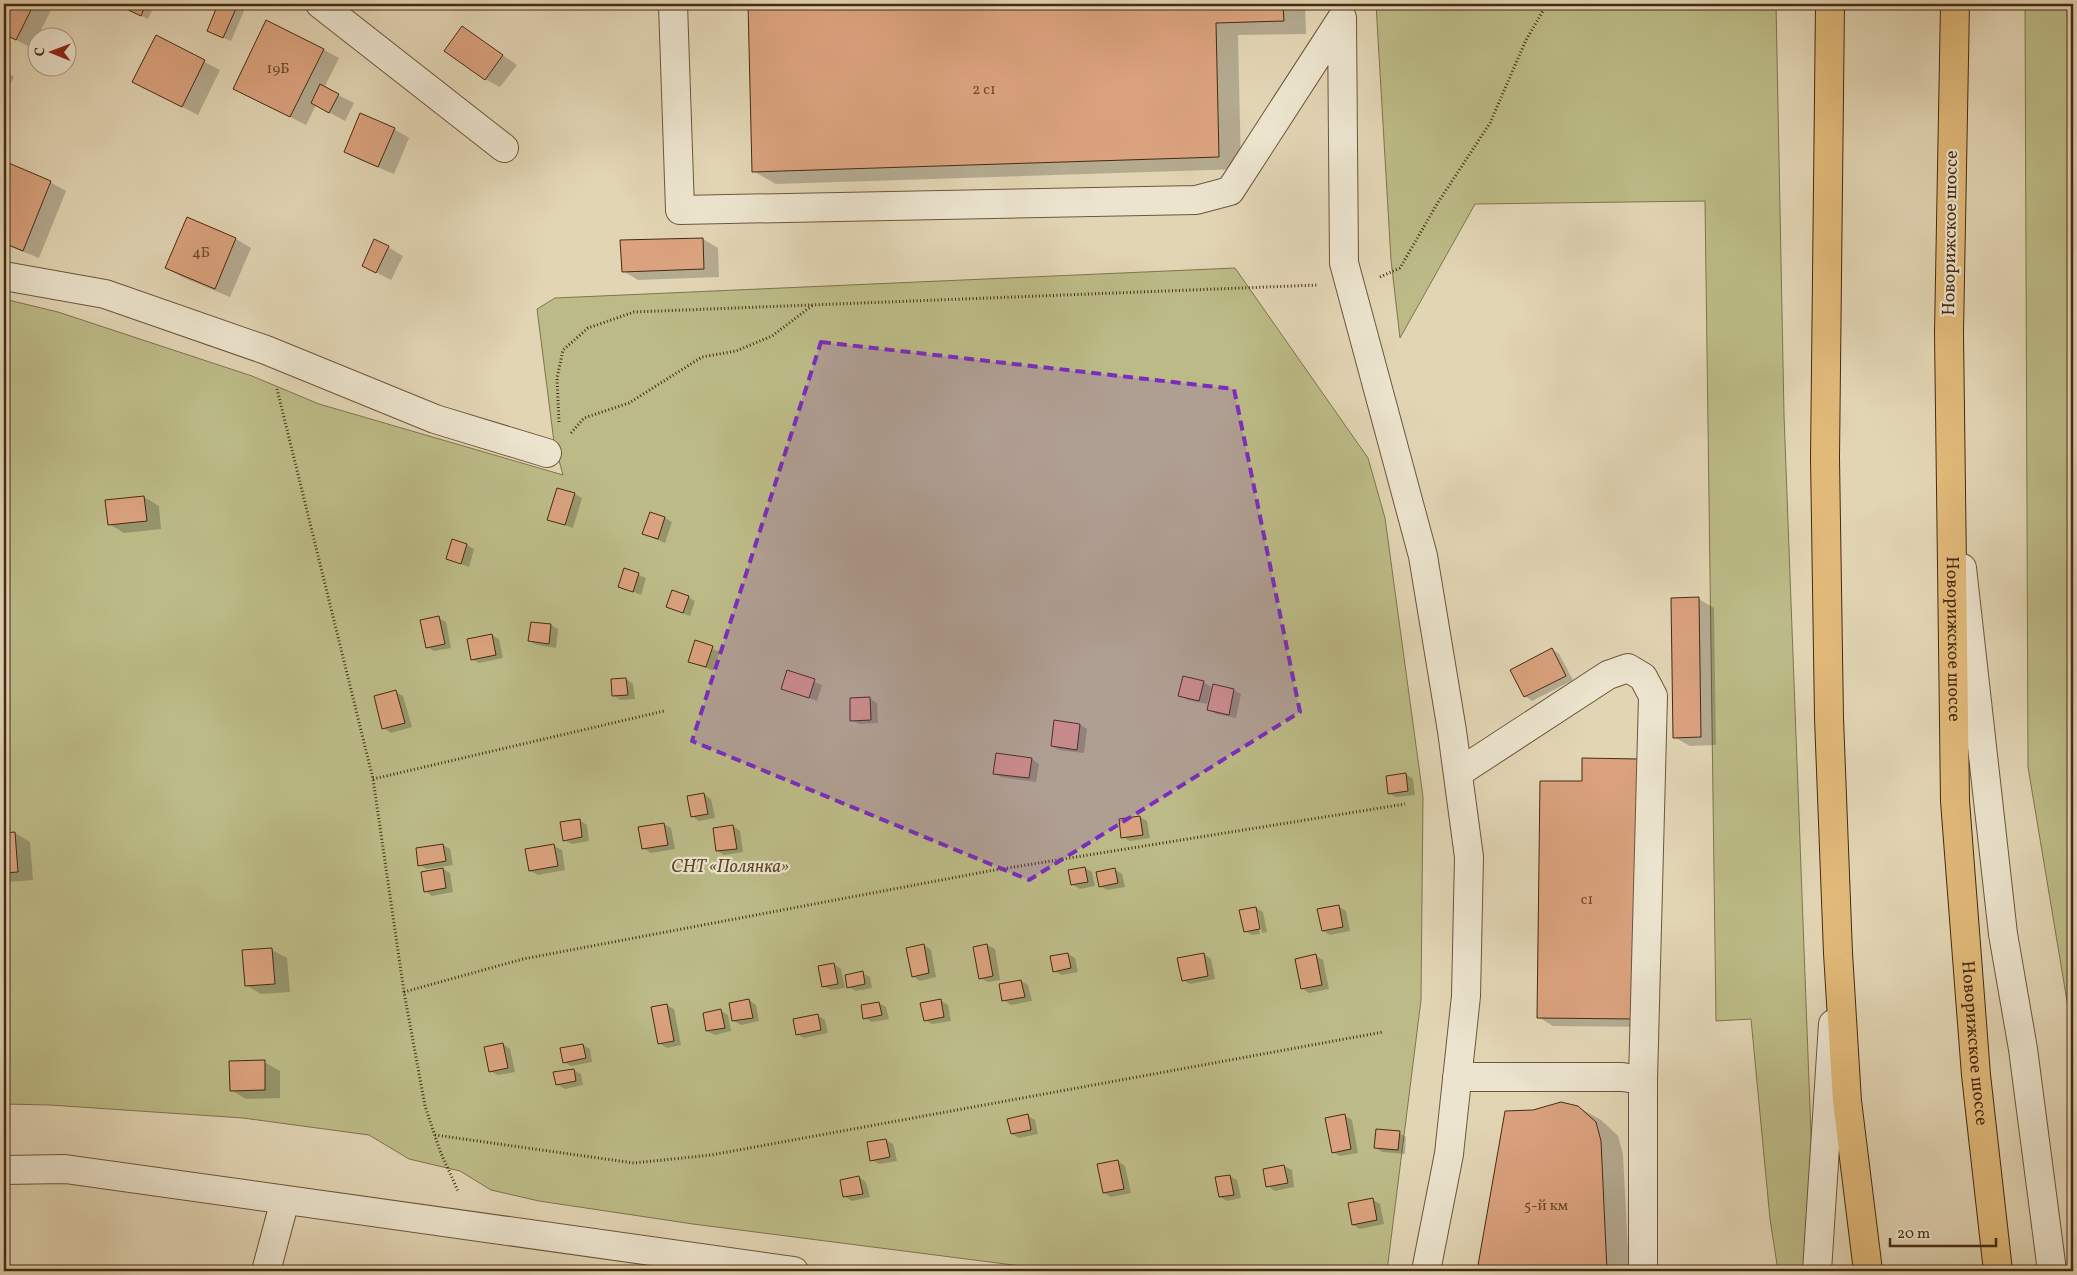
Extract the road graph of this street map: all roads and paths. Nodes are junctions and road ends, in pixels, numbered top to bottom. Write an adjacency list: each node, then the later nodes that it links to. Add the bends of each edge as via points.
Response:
1 (320, 4): 7 (street)
2 (673, 4): 6 (street, via 680,210 1196,200 1230,191)
3 (1547, 4): 9 (path, via 1526,40 1490,123 1400,268 1379,278)
4 (1830, 4): 18 (highway, via 1825,458 1829,718)
5 (1955, 4): 13 (highway, Новорижское шоссе)
6 (1341, 12): 9 (street, via 1344,263)
7 (504, 148)
8 (4, 276): 11 (street, via 104,294)
9 (1350, 284): 10 (path); 15 (street, via 1422,556)
10 (814, 305): 12 (path, via 772,336 736,351 702,357 629,403 584,418); 12 (path, via 634,312 588,328 563,350 557,378)
11 (266, 350): 12 (street, via 435,419); 16 (path)
12 (553, 449)
13 (1950, 462): 33 (highway, Новорижское шоссе, via 1955,801 1976,1075); 34 (street, via 2003,934 2023,1049)
14 (664, 711): 16 (path)
15 (1458, 773): 21 (street, via 1469,857 1466,996); 22 (street, via 1608,675 1628,668 1643,677 1653,696)
16 (373, 779): 19 (path)
17 (1405, 804): 19 (path, via 989,871 523,959)
18 (1838, 953): 31 (street); 32 (highway, via 1847,1101)
19 (404, 992): 23 (path, via 425,1106)
20 (1383, 1032): 23 (path, via 711,1155 634,1163)
21 (1457, 1077): 22 (street, via 1622,1077); 29 (street, via 1449,1154)
22 (1644, 1080): 30 (street)
23 (435, 1135): 26 (path)
24 (4, 1170): 25 (street, via 65,1169)
25 (284, 1200): 26 (street); 27 (street)
26 (473, 1226): 28 (street)
27 (266, 1271)
28 (794, 1271)
29 (1426, 1271)
30 (1643, 1271)
31 (1817, 1271)
32 (1868, 1271)
33 (1998, 1271)
34 (2052, 1271)

